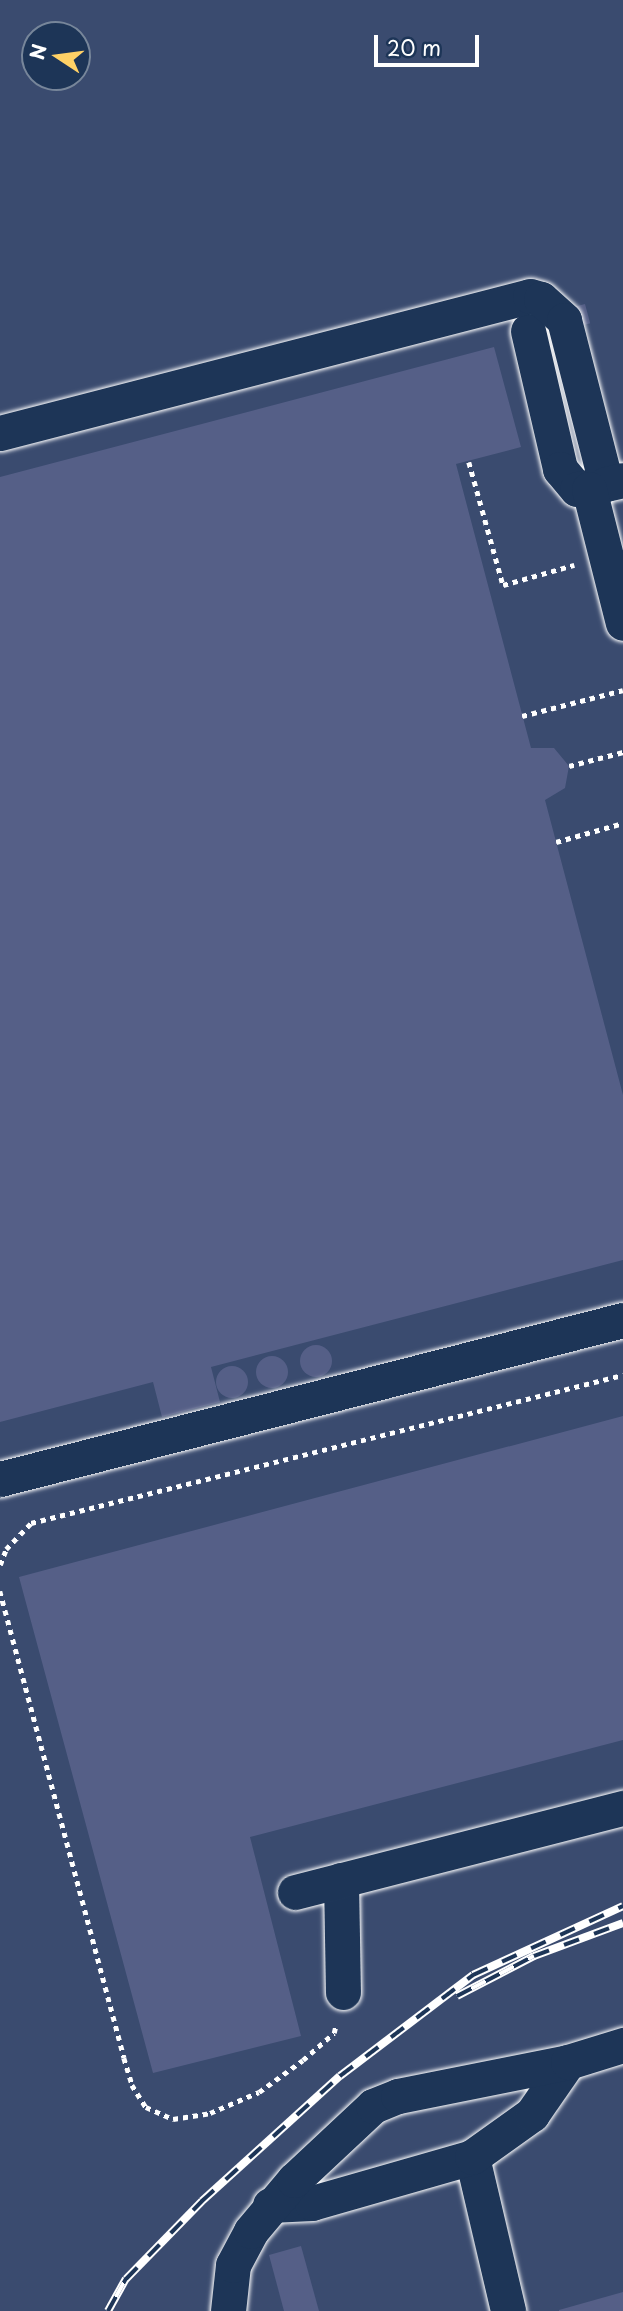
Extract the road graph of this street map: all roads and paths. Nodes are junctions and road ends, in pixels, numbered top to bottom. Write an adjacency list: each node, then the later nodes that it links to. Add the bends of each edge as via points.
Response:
1 (528, 331): 4 (lane, via 560,469 577,489)
2 (0, 433): 4 (lane, via 530,296 555,311 569,332)
3 (468, 462): 5 (path, via 503,585)
4 (613, 483): 5 (lane)
5 (606, 556): 6 (lane)
6 (623, 623)
7 (623, 690): 8 (path)
8 (522, 716)
9 (623, 752): 10 (path)
10 (569, 766)
11 (623, 823): 12 (path)
12 (556, 842)
13 (623, 1320): 15 (lane)
14 (623, 1375): 16 (path, via 31,1523 6,1549)
15 (0, 1479)
16 (0, 1565)
17 (0, 1591): 21 (path, via 124,2058 132,2085 146,2107 173,2119 211,2113 259,2092 334,2033)
18 (623, 1808): 19 (lane)
19 (341, 1880): 20 (lane); 21 (lane)
20 (295, 1892)
21 (343, 1992)
22 (623, 2045): 23 (lane)
23 (568, 2062): 24 (lane, via 532,2115); 25 (lane, via 424,2090 373,2106)
24 (459, 2162): 25 (lane, via 312,2203); 27 (lane)
25 (270, 2205): 26 (lane, via 233,2265)
26 (228, 2311)
27 (508, 2311)

